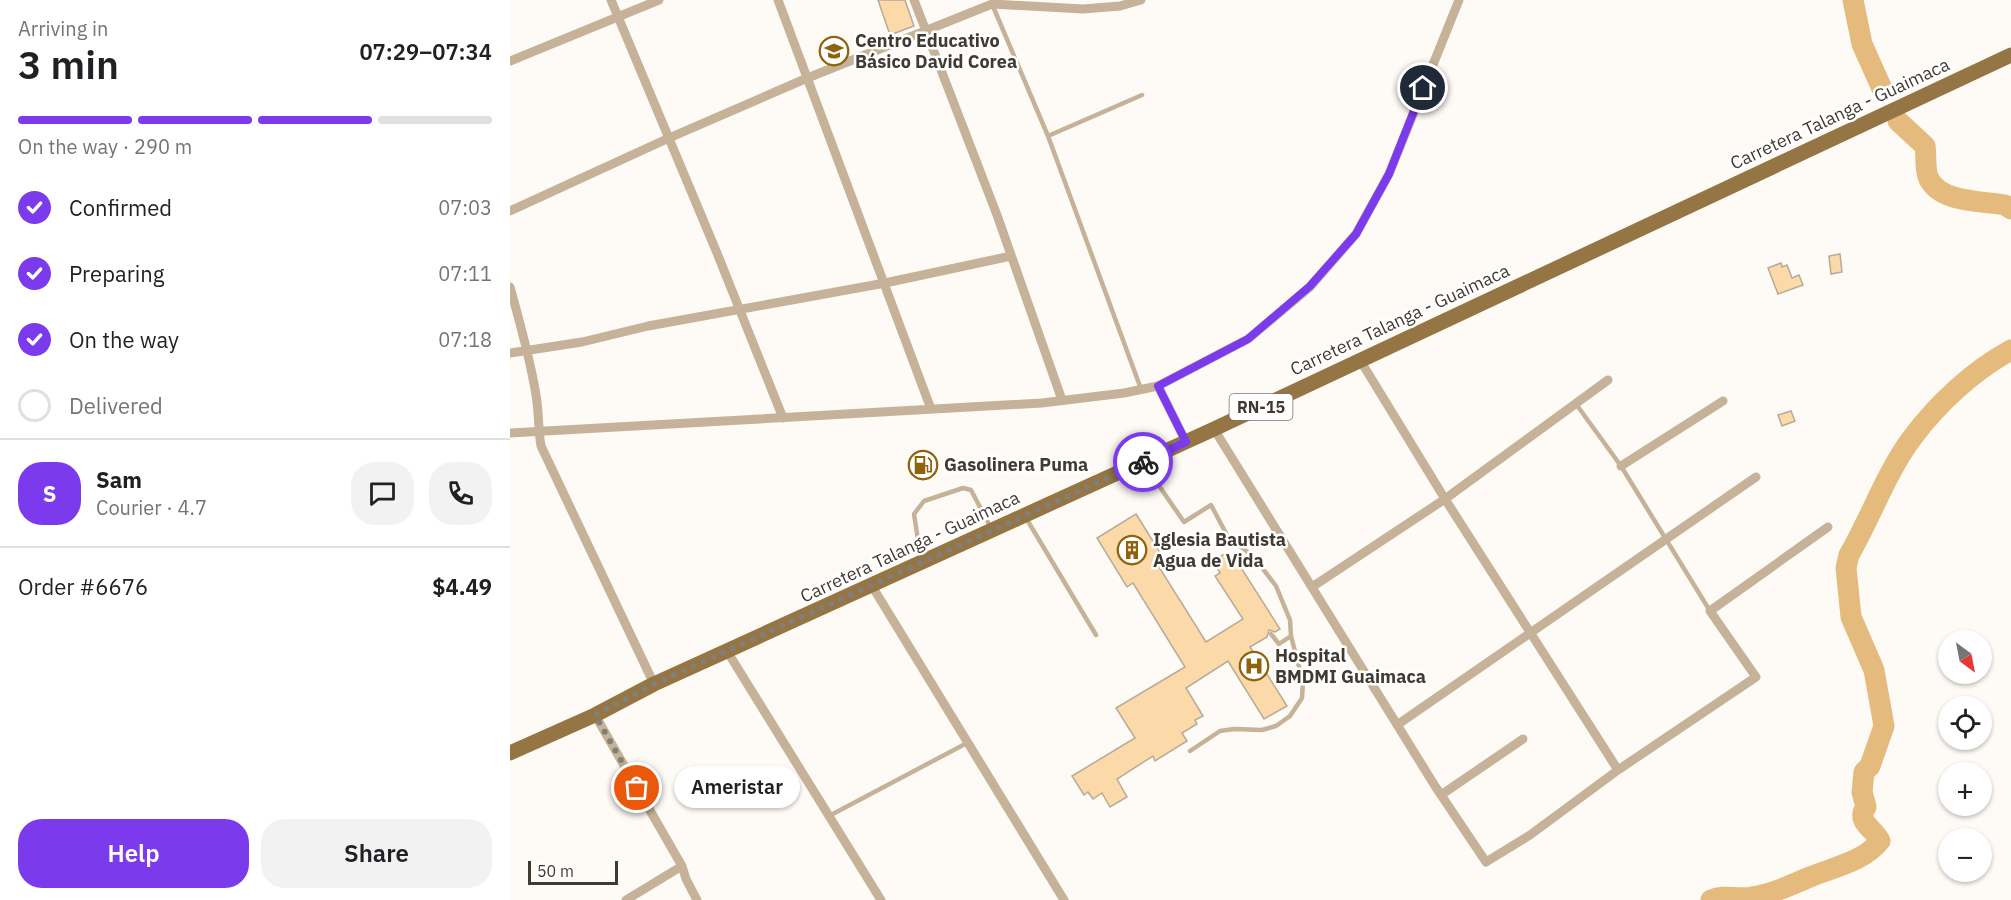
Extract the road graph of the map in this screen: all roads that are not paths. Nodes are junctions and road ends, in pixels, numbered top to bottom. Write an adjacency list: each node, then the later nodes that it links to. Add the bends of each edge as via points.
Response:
1 (611, 0): 8 (street)
2 (658, 0): 8 (street)
3 (778, 0): 12 (street)
4 (914, 0): 9 (street)
5 (1141, 0): 7 (street, via 1083,9)
6 (1459, 0): 25 (street, via 1389,174 1356,234 1310,286 1248,339)
7 (992, 4): 9 (street); 14 (lane)
8 (618, 17): 11 (street); 15 (street)
9 (926, 32): 12 (street); 17 (street)
10 (2011, 56): 23 (main road, Carretera Talanga - Guaimaca / RN-15)
11 (510, 61)
12 (808, 78): 15 (street); 18 (street)
13 (1143, 95): 14 (lane)
14 (1048, 136): 26 (lane)
15 (669, 138): 16 (street); 20 (street)
16 (510, 212)
17 (1011, 256): 18 (street); 27 (street)
18 (885, 283): 20 (street); 30 (street)
19 (510, 287): 21 (street)
20 (740, 310): 21 (street); 31 (street)
21 (528, 350): 22 (street); 33 (street, via 540,419)
22 (510, 353)
23 (1360, 360): 32 (main road, Carretera Talanga - Guaimaca / RN-15); 39 (street)
24 (1608, 380): 29 (street)
25 (1158, 386): 26 (street); 35 (street)
26 (1141, 389): 27 (street)
27 (1062, 400): 30 (street)
28 (1723, 401): 37 (street)
29 (1576, 404): 37 (lane); 39 (street)
30 (931, 409): 31 (street)
31 (783, 418): 33 (street)
32 (1214, 429): 35 (main road, Carretera Talanga - Guaimaca / RN-15); 46 (street)
33 (538, 431): 34 (street); 53 (street, via 541,446)
34 (510, 433)
35 (1186, 442): 36 (main road, Carretera Talanga - Guaimaca / RN-15)
36 (1143, 462): 40 (main road, Carretera Talanga - Guaimaca / RN-15); 51 (lane, via 1184,522 1211,505 1228,537 1253,556 1276,586 1290,620)
37 (1621, 466): 43 (lane)
38 (1756, 477): 43 (street)
39 (1445, 499): 46 (street); 48 (street)
40 (1025, 516): 42 (main road, Carretera Talanga - Guaimaca / RN-15); 50 (lane)
41 (1828, 527): 47 (street)
42 (993, 530): 44 (main road, Carretera Talanga - Guaimaca / RN-15); 44 (lane, via 971,490 963,488 924,501 914,514)
43 (1666, 539): 47 (lane); 48 (street)
44 (921, 563): 45 (main road, Carretera Talanga - Guaimaca / RN-15)
45 (872, 586): 52 (main road, Carretera Talanga - Guaimaca / RN-15); 57 (street)
46 (1312, 588): 55 (street)
47 (1710, 611): 60 (street, via 1756,677)
48 (1531, 632): 55 (street); 60 (street)
49 (1271, 634): 51 (lane, via 1279,644)
50 (1096, 635)
51 (1291, 636): 58 (lane, via 1303,682 1302,698 1290,716 1262,730 1220,731)
52 (727, 651): 53 (main road, Carretera Talanga - Guaimaca / RN-15); 62 (street)
53 (654, 684): 54 (main road, Carretera Talanga - Guaimaca / RN-15)
54 (595, 715): 59 (main road, Carretera Talanga - Guaimaca / RN-15); 63 (street)
55 (1397, 724): 61 (street)
56 (1523, 739): 61 (street)
57 (967, 743): 62 (lane); 64 (street)
58 (1190, 751)
59 (510, 753)
60 (1618, 770): 61 (street, via 1530,835 1486,862)
61 (1441, 795)
62 (828, 816): 67 (street)
63 (682, 866): 65 (street); 66 (street)
64 (1059, 898)
65 (626, 900)
66 (697, 900)
67 (880, 900)

